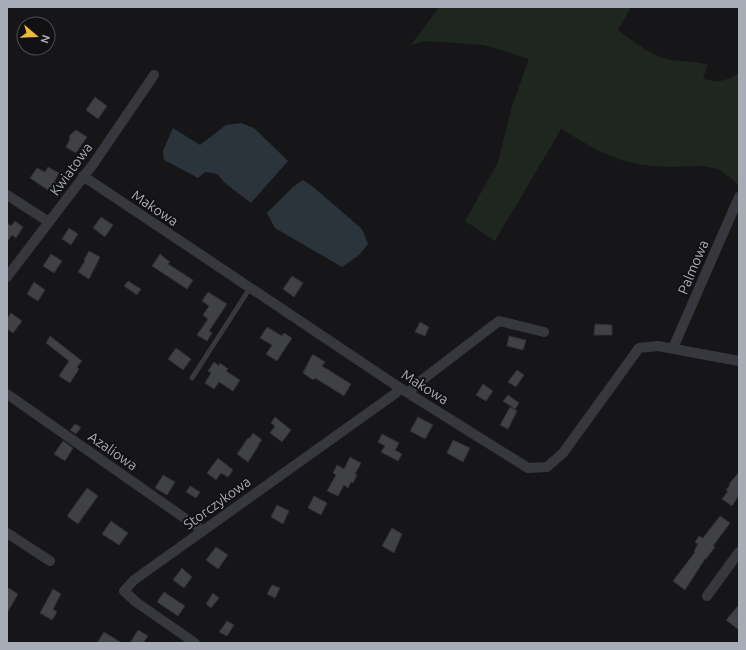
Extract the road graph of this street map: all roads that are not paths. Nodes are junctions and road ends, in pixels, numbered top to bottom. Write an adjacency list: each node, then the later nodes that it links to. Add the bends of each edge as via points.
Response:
1 (154, 75): 2 (street, Kwiatowa)
2 (83, 176): 5 (street, Kwiatowa); 7 (street, Makowa)
3 (7, 195): 5 (street)
4 (739, 197): 9 (street, Palmowa)
5 (49, 222): 6 (street, Kwiatowa)
6 (7, 277)
7 (250, 288): 11 (lane); 12 (street, Makowa)
8 (544, 332): 12 (street, Storczykowa, via 499,321)
9 (673, 348): 10 (street, Makowa); 12 (street, Makowa, via 639,348 563,453 547,467 528,468)
10 (739, 361)
11 (192, 378)
12 (404, 391): 14 (street, Storczykowa, via 396,393)
13 (7, 394): 14 (street, Azaliowa)
14 (203, 531): 19 (street, Storczykowa, via 134,580 124,591)
15 (7, 533): 17 (street)
16 (739, 552): 18 (street)
17 (50, 561)
18 (707, 596)
19 (195, 643)

